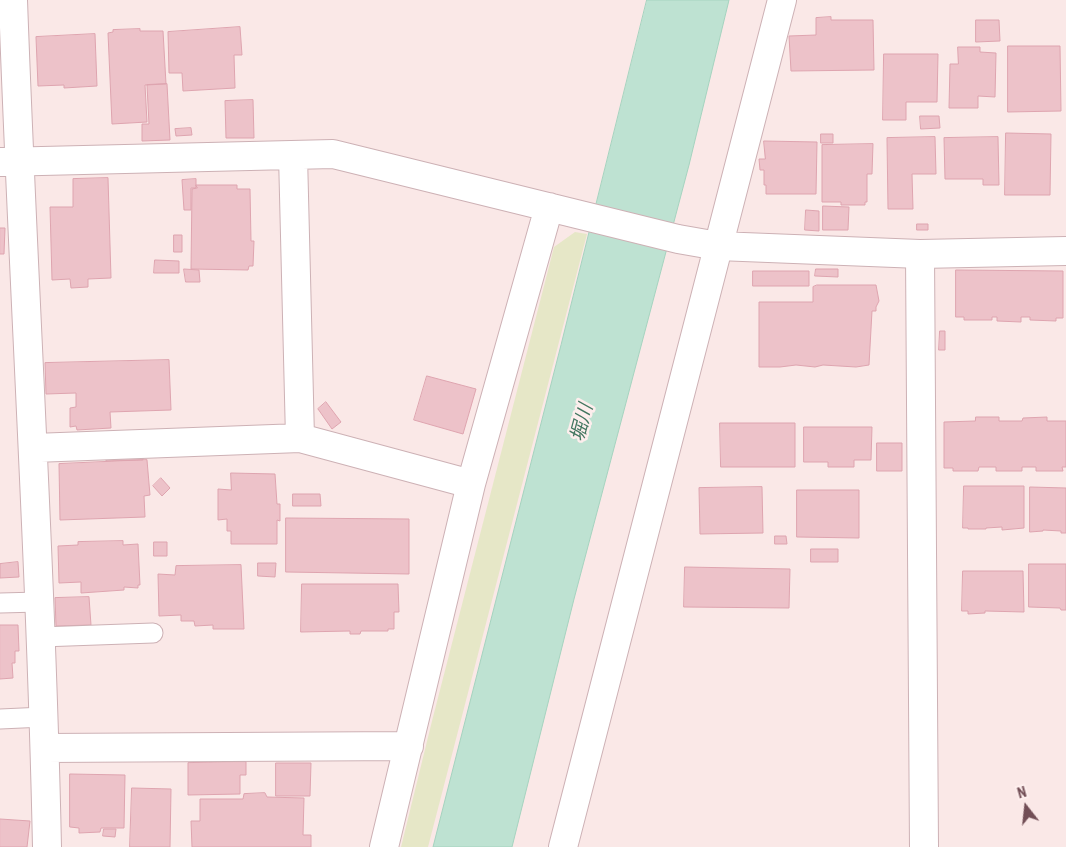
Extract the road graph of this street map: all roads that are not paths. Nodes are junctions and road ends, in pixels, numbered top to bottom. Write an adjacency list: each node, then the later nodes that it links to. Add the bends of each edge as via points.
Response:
1 (13, 0): 4 (street)
2 (782, 0): 6 (street)
3 (293, 155): 4 (street); 5 (street, via 333,154); 9 (street)
4 (9, 162): 10 (street)
5 (549, 207): 6 (street); 11 (street)
6 (718, 246): 8 (street); 22 (street)
7 (1066, 251): 8 (street)
8 (920, 254): 23 (street)
9 (300, 438): 10 (street); 11 (street)
10 (34, 448): 12 (street)
11 (471, 484): 18 (street)
12 (39, 602): 13 (lane); 15 (street)
13 (0, 603)
14 (153, 633): 15 (lane)
15 (41, 637): 16 (street)
16 (44, 717): 17 (lane); 19 (street)
17 (0, 719)
18 (409, 746): 19 (street); 21 (street)
19 (45, 748): 20 (street)
20 (47, 847)
21 (384, 847)
22 (563, 847)
23 (924, 847)

